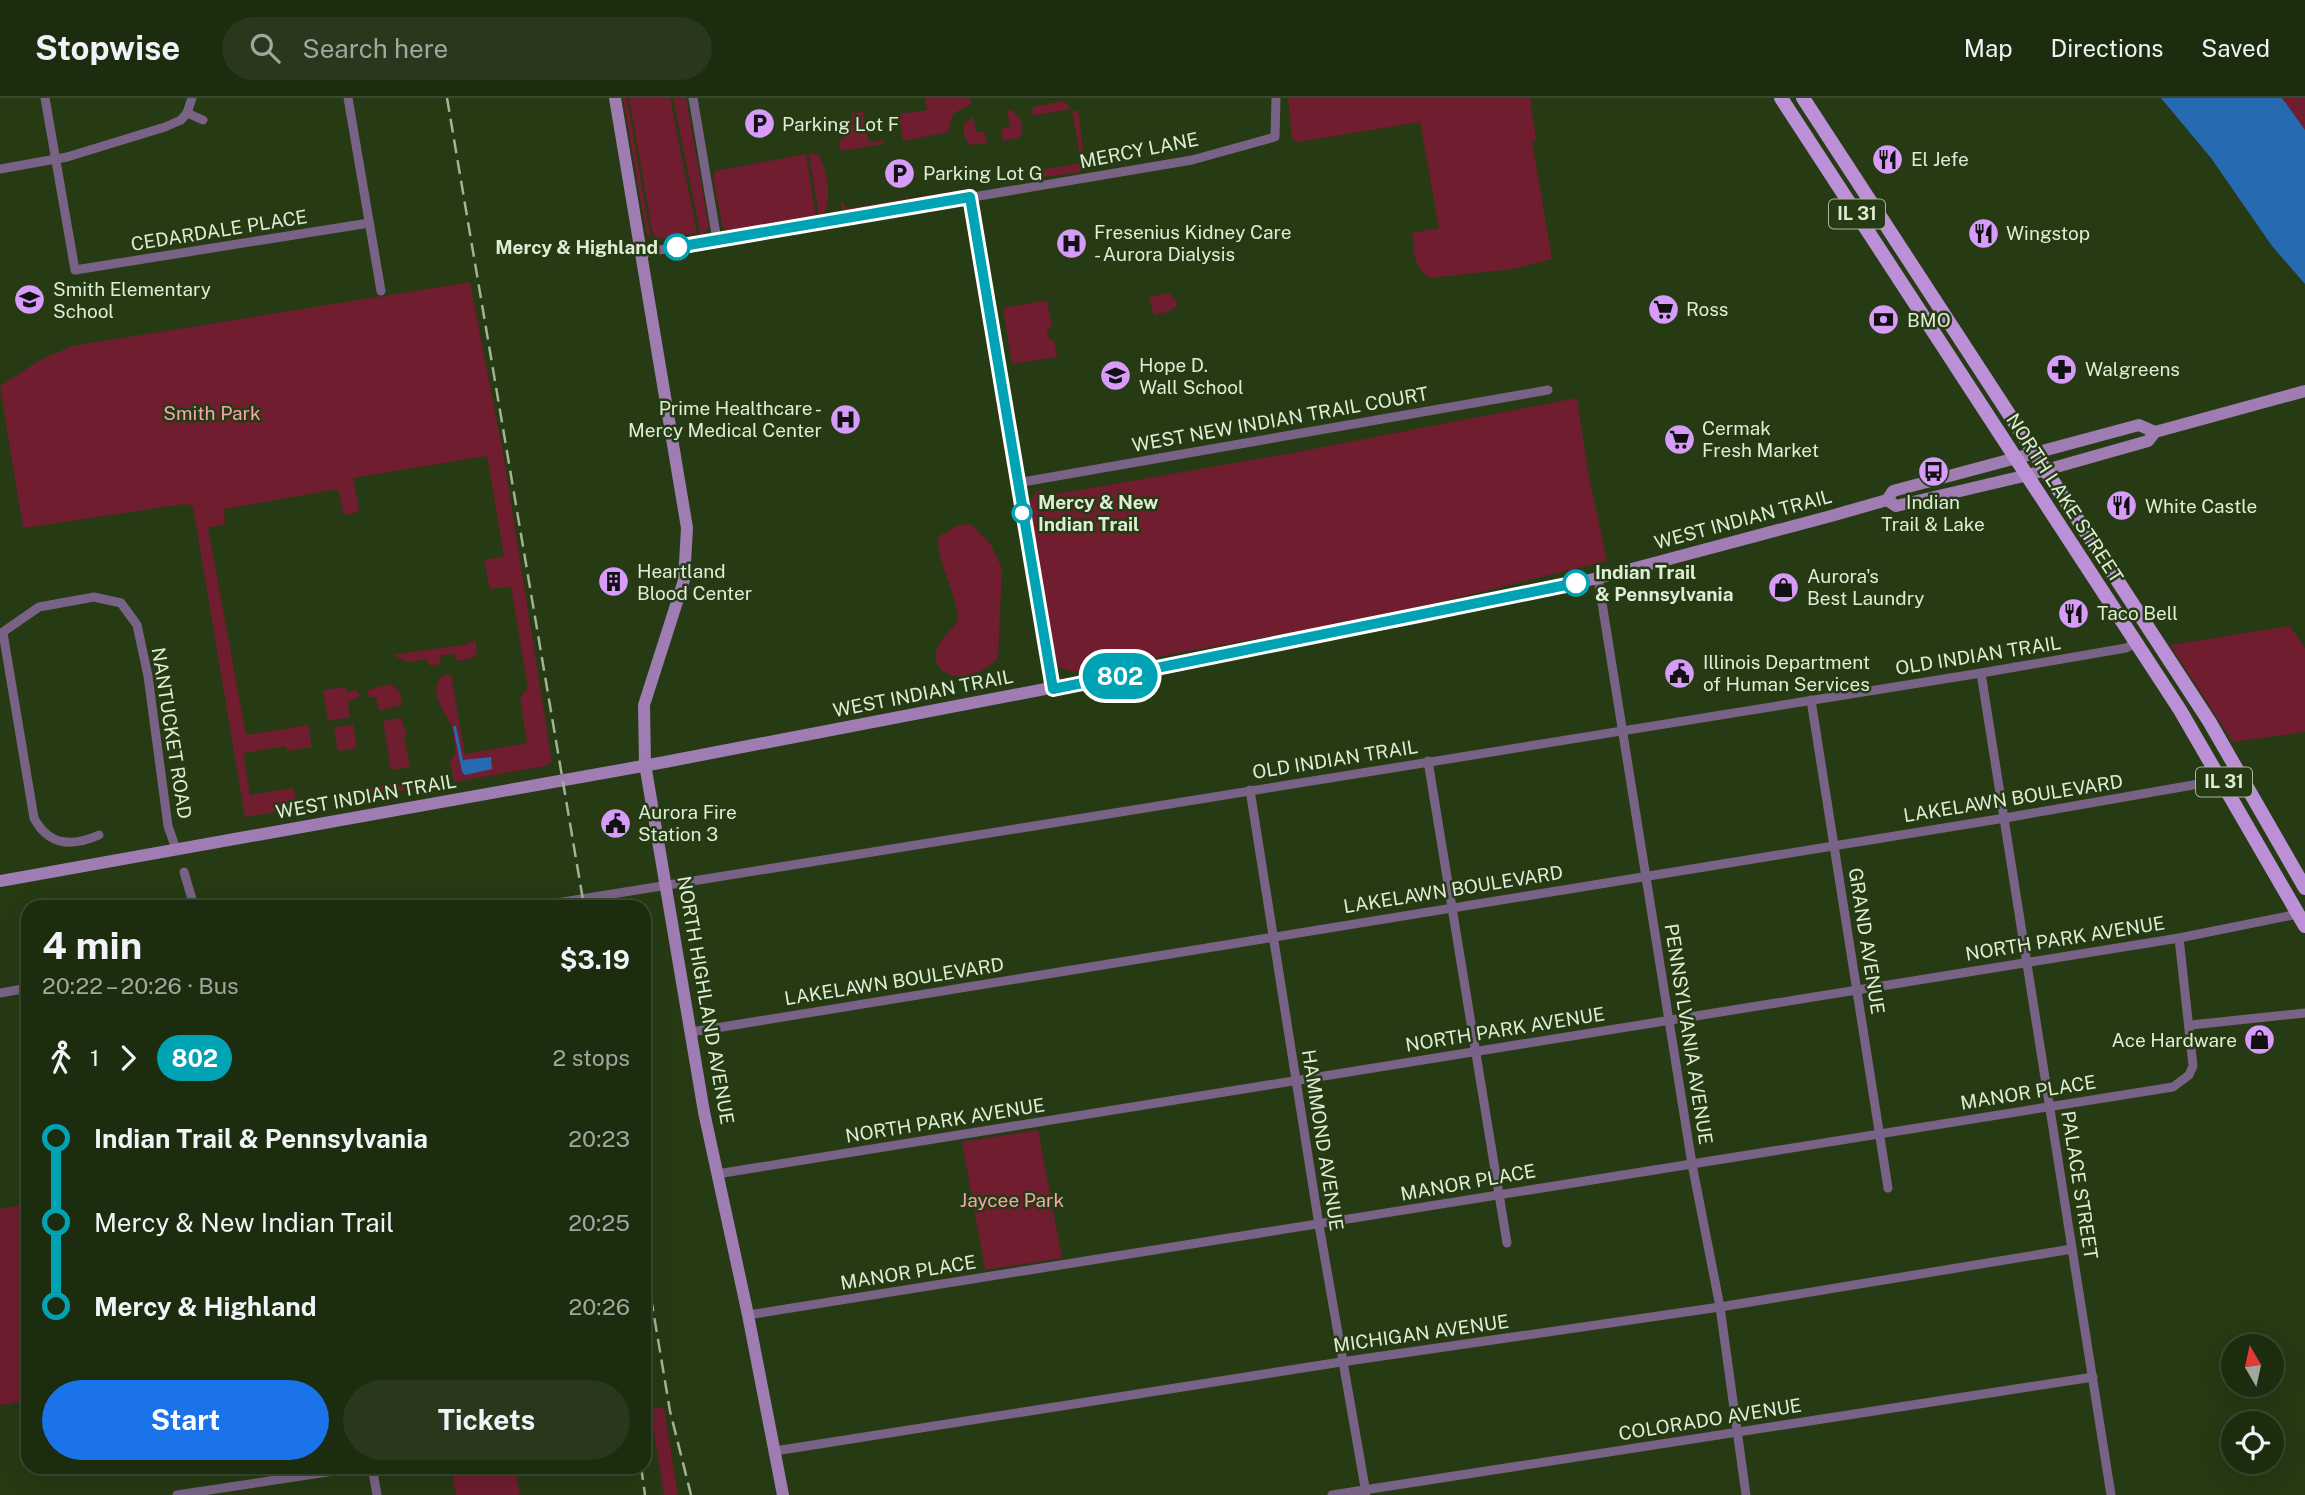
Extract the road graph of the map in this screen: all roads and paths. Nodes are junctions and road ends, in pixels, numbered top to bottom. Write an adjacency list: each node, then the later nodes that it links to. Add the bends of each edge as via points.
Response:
1 (45, 98): 11 (street)
2 (192, 98): 9 (street)
3 (348, 98): 14 (street)
4 (615, 98): 16 (main road, NORTH HIGHLAND AVENUE)
5 (693, 98): 15 (street)
6 (1276, 98): 13 (street, MERCY LANE, via 1276,132 1269,141 1192,160)
7 (1781, 98): 22 (main road, NORTH LAKE STREET / IL 31)
8 (1803, 98): 21 (main road, NORTH LAKE STREET)
9 (187, 113): 10 (street); 11 (street, via 165,127)
10 (204, 120)
11 (56, 158): 12 (street); 14 (street, CEDARDALE PLACE, via 75,270)
12 (0, 169)
13 (970, 197): 15 (street, MERCY LANE); 25 (street)
14 (369, 223): 17 (street)
15 (717, 240): 16 (street, MERCY LANE)
16 (642, 253): 35 (main road, NORTH HIGHLAND AVENUE, via 687,528 684,580 645,697)
17 (381, 292)
18 (1548, 390): 25 (street, WEST NEW INDIAN TRAIL COURT)
19 (2305, 391): 20 (main road, WEST INDIAN TRAIL)
20 (2155, 432): 21 (main road, WEST INDIAN TRAIL, via 2139,425); 23 (main road, WEST INDIAN TRAIL, via 2148,441)
21 (2035, 453): 22 (main road, WEST INDIAN TRAIL); 23 (main road, NORTH LAKE STREET)
22 (2016, 457): 24 (main road, NORTH LAKE STREET / IL 31); 26 (main road, WEST INDIAN TRAIL, via 1893,491)
23 (2046, 470): 24 (main road, WEST INDIAN TRAIL); 46 (main road, NORTH LAKE STREET, via 2240,771)
24 (2028, 475): 26 (main road, WEST INDIAN TRAIL, via 1896,506); 29 (main road, NORTH LAKE STREET / IL 31)
25 (1017, 483): 31 (street)
26 (1887, 500): 27 (main road, WEST INDIAN TRAIL)
27 (1598, 578): 31 (main road, WEST INDIAN TRAIL); 33 (street, PENNSYLVANIA AVENUE)
28 (2, 634): 39 (street, via 34,818 53,840 83,842); 41 (street, NANTUCKET ROAD, via 39,607 94,597 121,603 136,622 168,826)
29 (2137, 643): 30 (street, OLD INDIAN TRAIL); 36 (main road, NORTH LAKE STREET / IL 31)
30 (1981, 673): 32 (street, OLD INDIAN TRAIL); 38 (street, PALACE STREET)
31 (1053, 689): 35 (main road, WEST INDIAN TRAIL)
32 (1811, 701): 33 (street, OLD INDIAN TRAIL); 40 (street, GRAND AVENUE)
33 (1623, 730): 34 (street, OLD INDIAN TRAIL); 43 (street, PENNSYLVANIA AVENUE)
34 (1429, 761): 37 (street, OLD INDIAN TRAIL); 49 (street)
35 (645, 764): 41 (main road, WEST INDIAN TRAIL); 45 (main road, NORTH HIGHLAND AVENUE)
36 (2222, 778): 38 (street, LAKELAWN BOULEVARD); 50 (main road, NORTH LAKE STREET / IL 31)
37 (1250, 790): 45 (street, OLD INDIAN TRAIL); 51 (street, HAMMOND AVENUE)
38 (2005, 818): 40 (street, LAKELAWN BOULEVARD); 53 (street, PALACE STREET)
39 (99, 835)
40 (1835, 845): 43 (street, LAKELAWN BOULEVARD); 54 (street, GRAND AVENUE)
41 (176, 849): 44 (main road, WEST INDIAN TRAIL)
42 (184, 872): 47 (street)
43 (1646, 874): 49 (street, LAKELAWN BOULEVARD); 58 (street, PENNSYLVANIA AVENUE)
44 (0, 881)
45 (667, 885): 48 (street, OLD INDIAN TRAIL); 60 (main road, NORTH HIGHLAND AVENUE)
46 (2305, 888)
47 (192, 900)
48 (575, 900)
49 (1452, 906): 51 (street, LAKELAWN BOULEVARD); 61 (street)
50 (2302, 920): 52 (street, NORTH PARK AVENUE)
51 (1273, 936): 60 (street, LAKELAWN BOULEVARD); 62 (street, HAMMOND AVENUE)
52 (2179, 938): 53 (street, NORTH PARK AVENUE); 59 (street)
53 (2026, 961): 54 (street, NORTH PARK AVENUE); 63 (street, PALACE STREET)
54 (1857, 988): 58 (street, NORTH PARK AVENUE); 64 (street, GRAND AVENUE)
55 (21, 989): 56 (street)
56 (0, 993)
57 (2305, 1013): 59 (street)
58 (1669, 1020): 61 (street, NORTH PARK AVENUE); 65 (street, PENNSYLVANIA AVENUE)
59 (2191, 1025): 63 (street, MANOR PLACE, via 2193,1066 2173,1087)
60 (691, 1032): 66 (main road, NORTH HIGHLAND AVENUE)
61 (1476, 1052): 62 (street, NORTH PARK AVENUE); 68 (street)
62 (1296, 1081): 66 (street, NORTH PARK AVENUE); 69 (street, HAMMOND AVENUE)
63 (2050, 1107): 64 (street, MANOR PLACE); 71 (street, PALACE STREET)
64 (1879, 1133): 65 (street, MANOR PLACE); 67 (street, GRAND AVENUE)
65 (1692, 1164): 68 (street, MANOR PLACE); 72 (street, PENNSYLVANIA AVENUE)
66 (717, 1174): 73 (main road, NORTH HIGHLAND AVENUE)
67 (1888, 1188)
68 (1499, 1195): 69 (street, MANOR PLACE); 70 (street)
69 (1319, 1226): 73 (street, MANOR PLACE); 74 (street, HAMMOND AVENUE)
70 (1507, 1243)
71 (2073, 1250): 72 (street, MICHIGAN AVENUE); 75 (street, PALACE STREET)
72 (1720, 1307): 74 (street, MICHIGAN AVENUE); 76 (street, PENNSYLVANIA AVENUE)
73 (748, 1315): 77 (main road, NORTH HIGHLAND AVENUE)
74 (1342, 1362): 77 (street, MICHIGAN AVENUE); 80 (street, HAMMOND AVENUE)
75 (2093, 1377): 76 (street, COLORADO AVENUE); 86 (street, PALACE STREET)
76 (1739, 1433): 80 (street, COLORADO AVENUE); 85 (street, PENNSYLVANIA AVENUE)
77 (775, 1451): 83 (main road, NORTH HIGHLAND AVENUE)
78 (315, 1474): 81 (street)
79 (374, 1474): 82 (street)
80 (1366, 1492): 84 (street, COLORADO AVENUE)
81 (177, 1495)
82 (377, 1495)
83 (783, 1495)
84 (1332, 1495)
85 (1746, 1495)
86 (2111, 1495)

